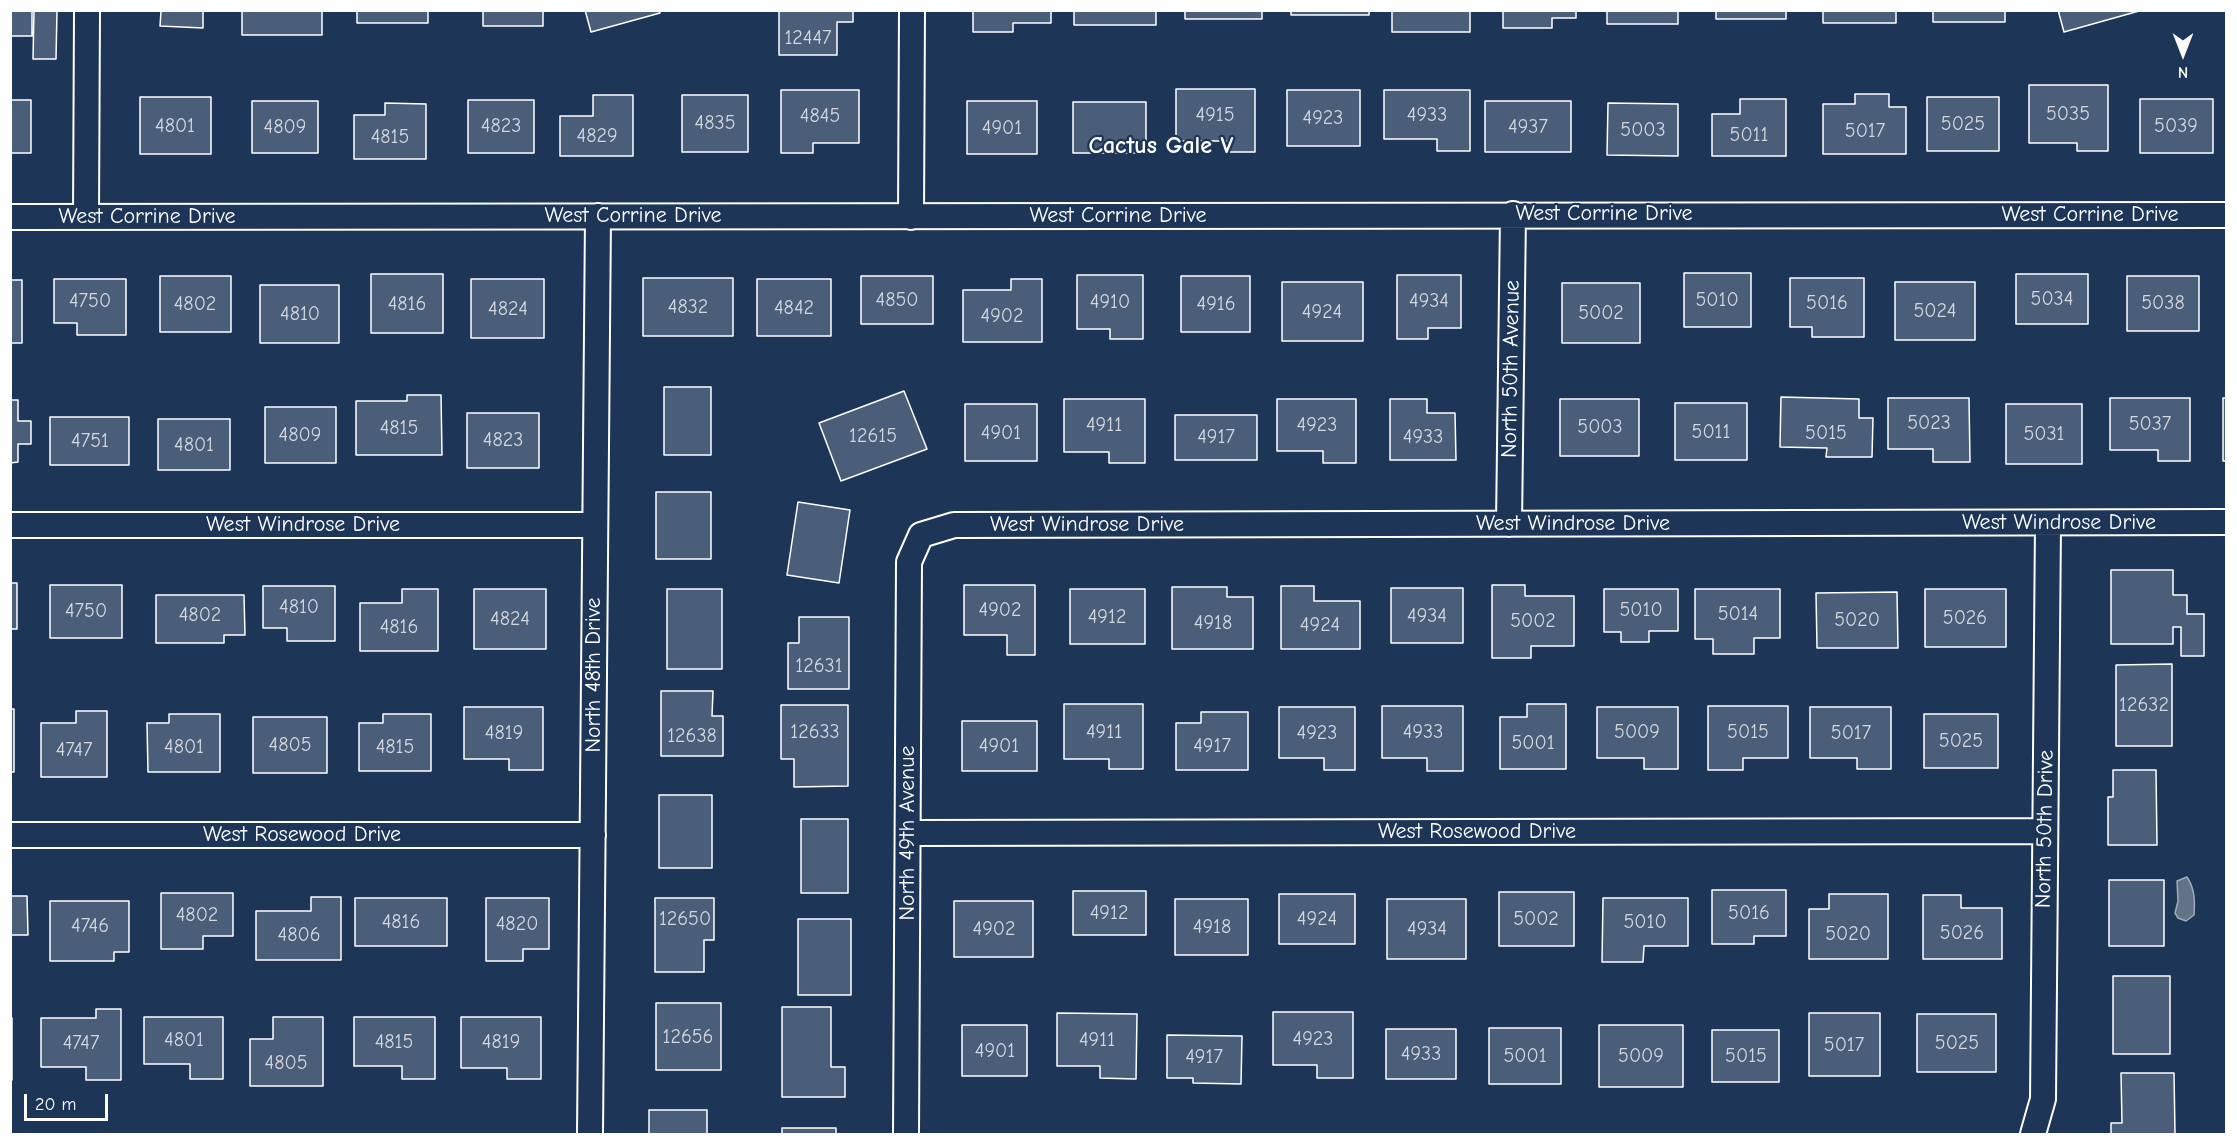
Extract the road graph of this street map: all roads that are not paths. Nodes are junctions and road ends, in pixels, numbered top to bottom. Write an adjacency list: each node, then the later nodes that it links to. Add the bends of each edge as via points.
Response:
1 (87, 10): 7 (street)
2 (912, 10): 8 (street)
3 (1513, 214): 4 (street, West Corrine Drive); 8 (street, West Corrine Drive); 11 (street, North 50th Avenue)
4 (2226, 215)
5 (598, 216): 7 (street, West Corrine Drive); 8 (street, West Corrine Drive); 13 (street, North 48th Drive)
6 (10, 217): 7 (street, West Corrine Drive)
7 (86, 217)
8 (911, 217)
9 (2226, 522): 10 (street, West Windrose Drive)
10 (2048, 523): 11 (street, West Windrose Drive); 15 (street, North 50th Drive)
11 (1509, 524): 14 (street, West Windrose Drive, via 954,525)
12 (10, 525): 13 (street, West Windrose Drive)
13 (595, 525): 18 (street, North 48th Drive)
14 (921, 535): 16 (street, North 49th Avenue, via 909,562)
15 (2045, 831): 16 (street, West Rosewood Drive); 21 (street, North 50th Drive, via 2043,1099)
16 (909, 833): 20 (street, North 49th Avenue)
17 (10, 835): 18 (street, West Rosewood Drive)
18 (593, 835): 19 (street, North 48th Drive)
19 (590, 1134)
20 (906, 1134)
21 (2033, 1134)

